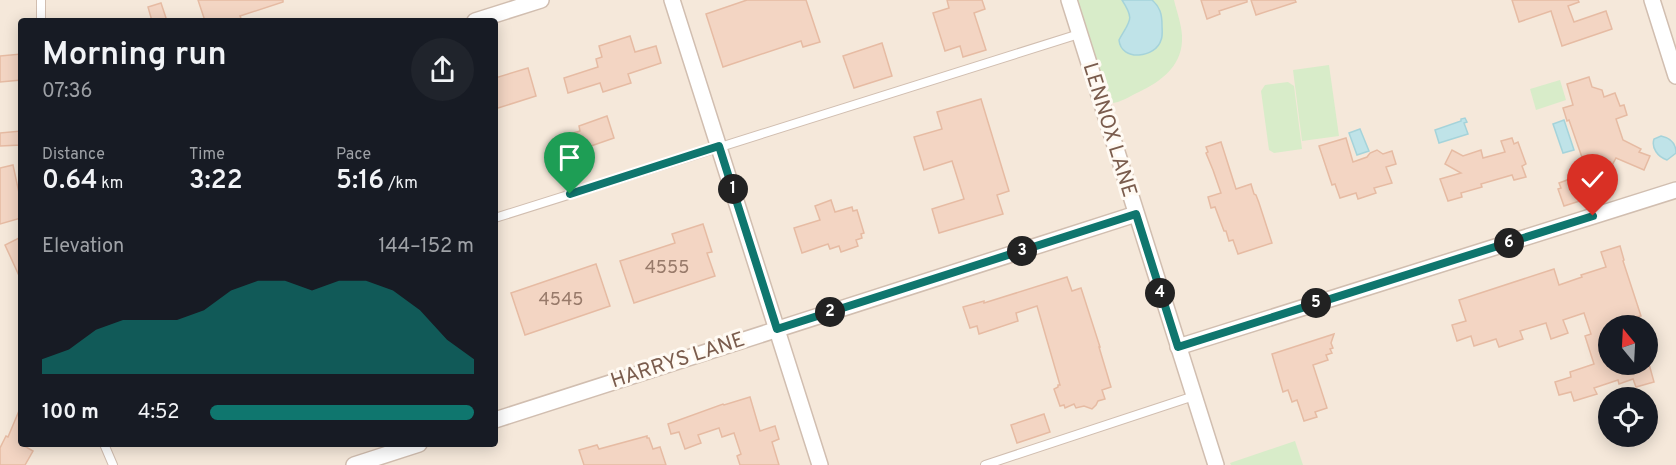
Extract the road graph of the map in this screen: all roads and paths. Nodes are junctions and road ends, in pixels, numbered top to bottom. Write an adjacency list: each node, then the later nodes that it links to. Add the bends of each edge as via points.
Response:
1 (41, 0): 6 (lane)
2 (541, 0): 7 (street)
3 (672, 0): 10 (street)
4 (1069, 0): 8 (street, LENNOX LANE)
5 (1652, 0): 9 (street)
6 (41, 18)
7 (484, 18)
8 (1079, 34): 10 (lane); 12 (street, LENNOX LANE)
9 (1676, 76)
10 (719, 146): 13 (lane); 14 (street)
11 (1676, 190): 15 (street)
12 (1136, 214): 14 (street, HARRYS LANE); 15 (street, LENNOX LANE)
13 (498, 217)
14 (777, 329): 17 (street, HARRYS LANE); 22 (street)
15 (1178, 347): 16 (street, LENNOX LANE)
16 (1194, 396): 23 (lane); 24 (street, LENNOX LANE)
17 (498, 419)
18 (105, 447): 20 (lane)
19 (410, 447): 21 (street)
20 (113, 465)
21 (354, 465)
22 (820, 465)
23 (985, 465)
24 (1216, 465)

